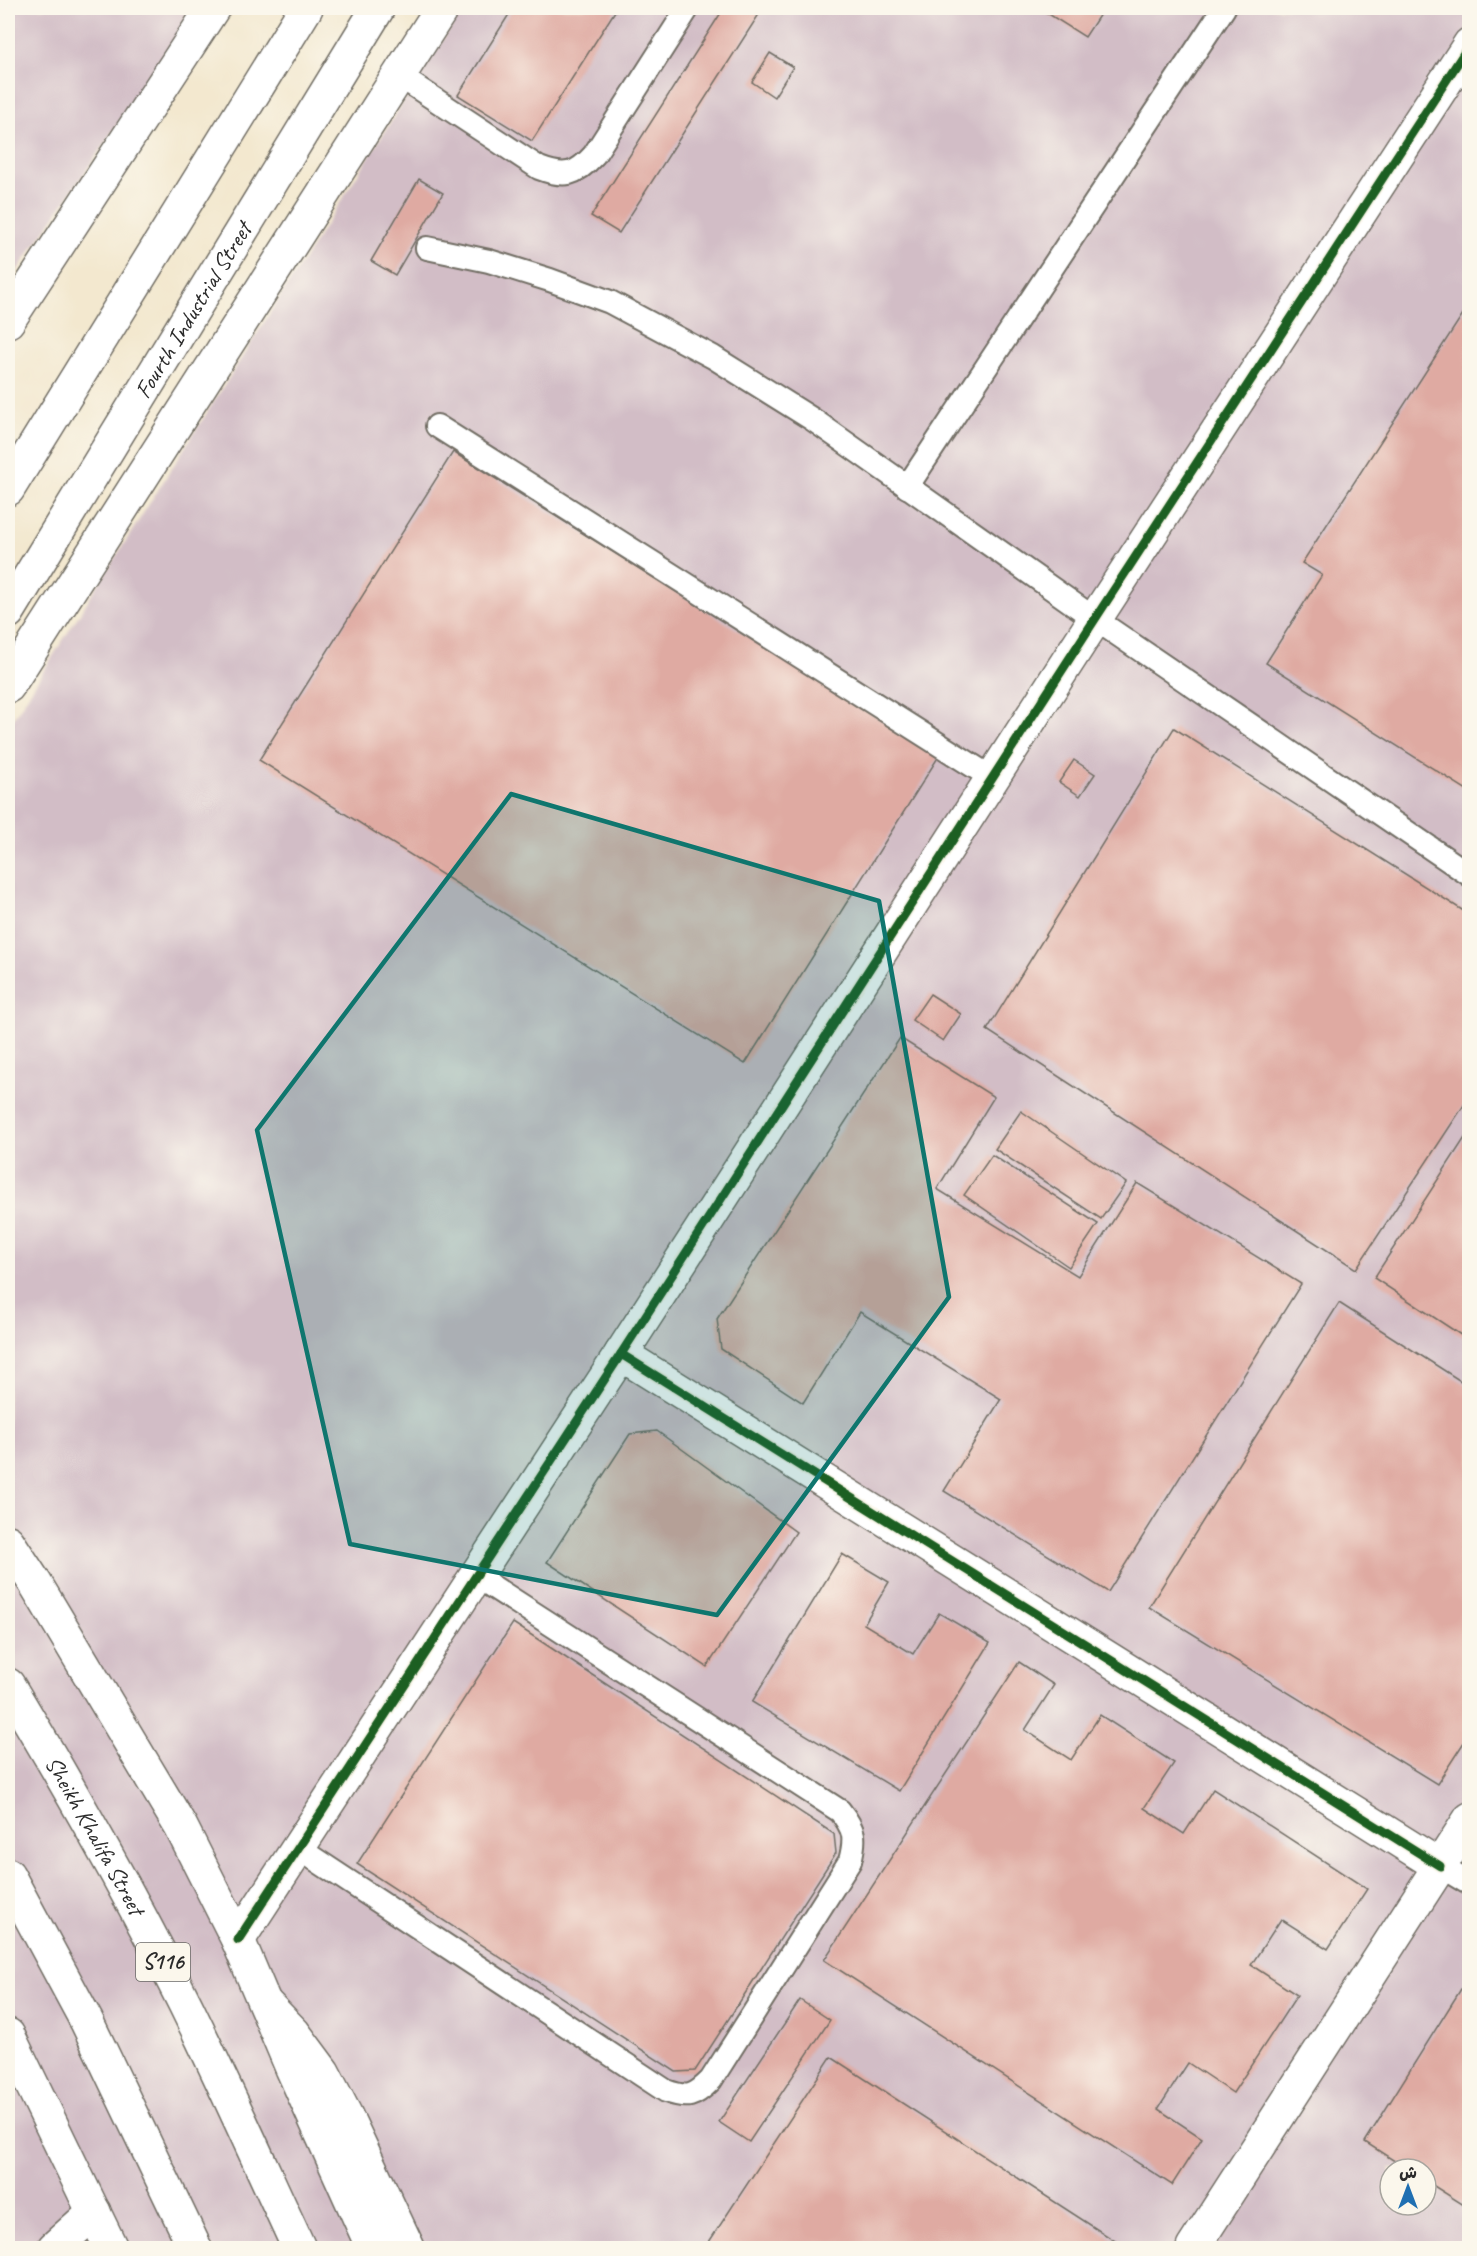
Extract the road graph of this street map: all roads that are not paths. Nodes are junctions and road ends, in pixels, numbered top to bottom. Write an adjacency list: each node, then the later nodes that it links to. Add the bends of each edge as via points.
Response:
1 (213, 8): 10 (main road)
2 (306, 8): 13 (main road)
3 (378, 8): 14 (main road, Fourth Industrial Street)
4 (442, 8): 8 (main road)
5 (688, 8): 8 (lane, via 594,155 569,174 553,174 539,168)
6 (1224, 8): 12 (lane)
7 (1470, 44): 15 (main road)
8 (398, 75): 16 (main road)
9 (427, 248): 12 (lane, via 499,264 610,302 713,357 812,419)
10 (8, 321)
11 (436, 426): 17 (lane)
12 (907, 487): 15 (lane)
13 (8, 489)
14 (8, 612)
15 (1095, 619): 17 (main road); 18 (lane)
16 (8, 686)
17 (992, 778): 19 (main road)
18 (1470, 875)
19 (621, 1354): 21 (main road); 25 (main road)
20 (8, 1542): 28 (main road, via 181,1827)
21 (476, 1576): 24 (main road); 24 (lane, via 840,1811 851,1825 855,1843 850,1861 711,2080 698,2093 682,2097 666,2091)
22 (8, 1685): 35 (main road, Sheikh Khalifa Street / S116, via 136,1908 202,2037)
23 (1470, 1820): 25 (main road)
24 (298, 1848): 28 (main road)
25 (1440, 1866): 27 (lane); 38 (main road)
26 (8, 1875): 34 (main road, via 87,2022)
27 (1470, 1884)
28 (238, 1940): 29 (main road)
29 (261, 1998): 36 (main road); 37 (main road, via 323,2072)
30 (8, 2035): 31 (main road)
31 (94, 2212): 32 (main road); 33 (main road)
32 (54, 2248)
33 (111, 2248)
34 (195, 2248)
35 (299, 2248)
36 (374, 2248)
37 (408, 2248)
38 (1193, 2248)

